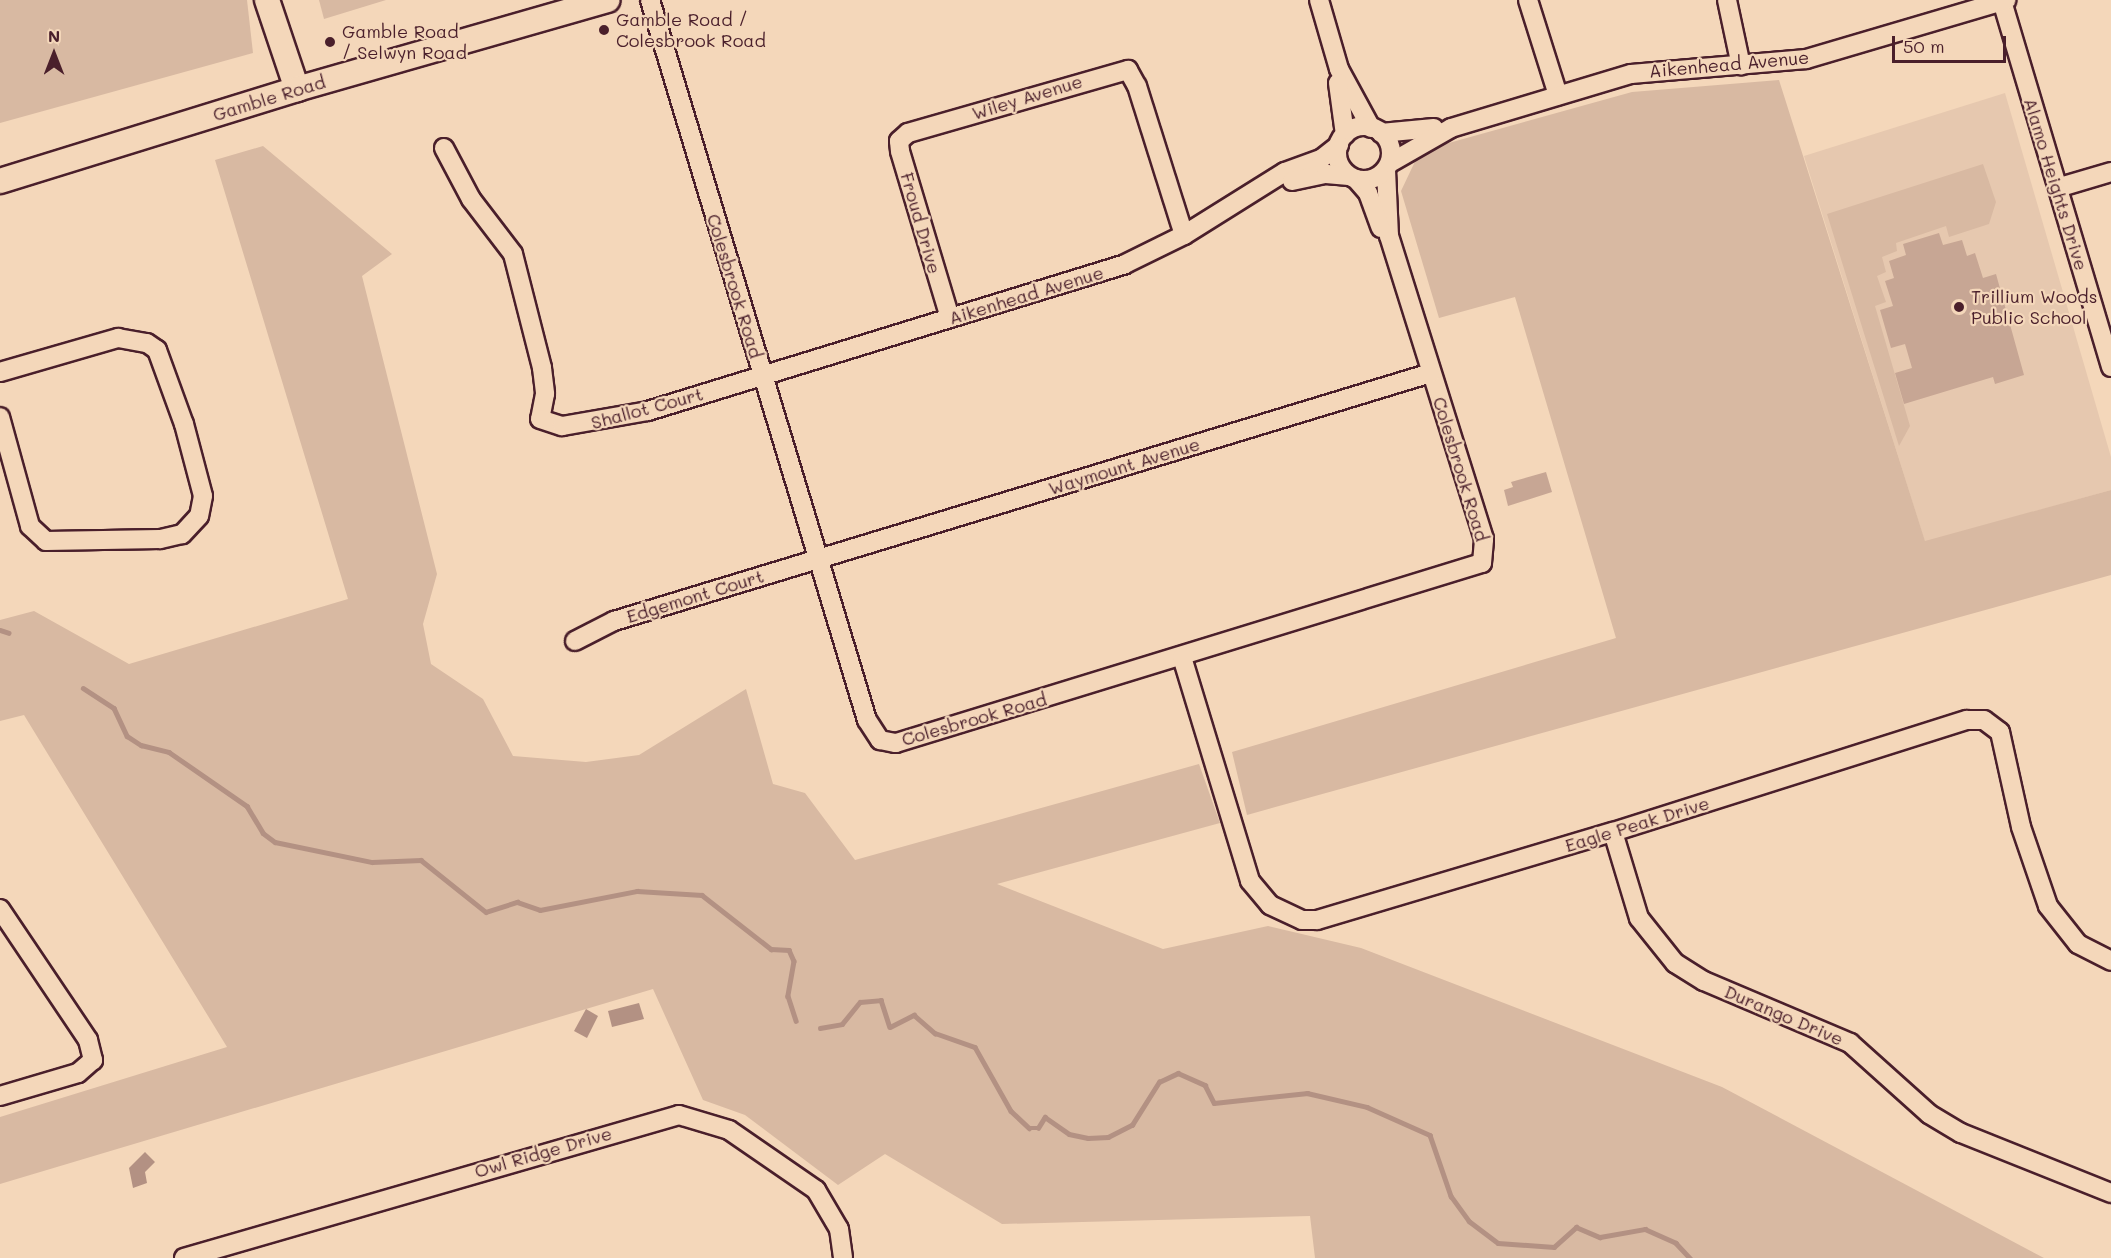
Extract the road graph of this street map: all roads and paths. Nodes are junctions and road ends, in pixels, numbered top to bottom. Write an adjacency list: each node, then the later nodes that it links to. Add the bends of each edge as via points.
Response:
1 (267, 0): 10 (main road)
2 (608, 0): 10 (main road, Gamble Road)
3 (650, 0): 29 (street, Colesbrook Road)
4 (1319, 0): 9 (street)
5 (1528, 0): 11 (street)
6 (1727, 0): 8 (street)
7 (2004, 1): 8 (street, Aikenhead Avenue, via 1806,60); 22 (street, Alamo Heights Drive)
8 (1741, 66): 11 (street, Aikenhead Avenue, via 1646,71)
9 (1339, 69): 13 (street); 15 (street)
10 (297, 88): 20 (main road, Gamble Road)
11 (1558, 95): 12 (street, Aikenhead Avenue)
12 (1451, 128): 13 (street, Aikenhead Avenue); 17 (street, Aikenhead Avenue)
13 (1376, 130): 15 (street, via 1356,128); 17 (street, via 1390,147)
14 (908, 133): 23 (street, Wiley Avenue, via 1128,70 1137,86); 25 (street, Froud Drive, via 898,141 900,151)
15 (1342, 140): 19 (street, via 1339,161); 21 (street, Aikenhead Avenue)
16 (444, 148): 29 (street, Shallot Court, via 471,199 502,235 521,274 542,368 545,394 540,419 562,426 616,420)
17 (1388, 166): 19 (street, via 1373,179); 24 (street, Colesbrook Road)
18 (2111, 172): 22 (street)
19 (1353, 177): 21 (street, Aikenhead Avenue, via 1326,174); 24 (street, Colesbrook Road)
20 (0, 181)
21 (1275, 181): 23 (street, Aikenhead Avenue)
22 (2057, 188): 26 (street, Alamo Heights Drive)
23 (1184, 235): 25 (street, Aikenhead Avenue, via 1125,264)
24 (1389, 236): 28 (street, Colesbrook Road)
25 (950, 318): 29 (street, Aikenhead Avenue)
26 (2111, 367)
27 (0, 372): 30 (street, via 118,338 147,343 157,350 184,424 203,496 199,516 182,534 160,539 46,542 30,526)
28 (1431, 373): 31 (street, Waymount Avenue); 33 (street, Colesbrook Road, via 1484,539 1482,563)
29 (762, 375): 31 (street, Colesbrook Road)
30 (0, 417)
31 (817, 559): 32 (street, Edgemont Court, via 615,621); 33 (street, Colesbrook Road, via 867,720 880,740 896,743)
32 (575, 641)
33 (1182, 657): 34 (street, Eagle Peak Drive, via 1251,881 1258,894 1287,915 1317,920)
34 (1613, 832): 36 (street, Eagle Peak Drive, via 1967,720 1984,720 2000,732 2020,827 2048,906 2078,944); 38 (street, Durango Drive, via 1639,918 1675,963 1704,981 1850,1043 1929,1114 1960,1133)
35 (0, 909): 37 (street, via 88,1040 93,1060 78,1073)
36 (2111, 961)
37 (0, 1096)
38 (2111, 1193)
39 (184, 1258): 40 (street, Owl Ridge Drive, via 679,1115 729,1130 816,1190 839,1229)
40 (843, 1258)

